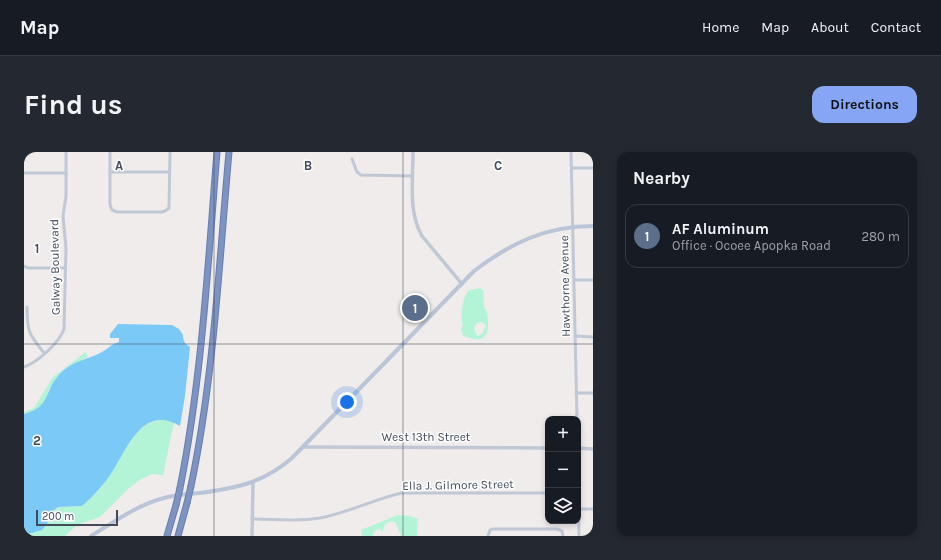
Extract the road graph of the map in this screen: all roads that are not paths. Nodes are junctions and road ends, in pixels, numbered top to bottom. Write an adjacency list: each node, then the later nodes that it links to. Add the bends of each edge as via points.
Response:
1 (66, 152): 14 (street, Galway Boulevard)
2 (110, 152): 11 (street)
3 (170, 152): 12 (street)
4 (217, 152): 42 (highway, bridge, via 190,438)
5 (228, 152): 43 (highway, bridge, via 210,373 191,486)
6 (413, 152): 15 (street)
7 (571, 152): 9 (street, Hawthorne Avenue)
8 (352, 159): 15 (street, via 357,172 361,175)
9 (572, 168): 10 (street); 16 (street, Hawthorne Avenue)
10 (593, 168)
11 (110, 172): 12 (street); 12 (street, via 112,210 154,212 166,211 169,208)
12 (169, 172)
13 (24, 173): 14 (street)
14 (66, 173): 19 (street, Galway Boulevard, via 63,216)
15 (413, 176): 22 (street, via 413,208 418,228)
16 (573, 226): 17 (main road); 20 (street, Hawthorne Avenue); 22 (main road, via 542,233 516,243 495,255)
17 (593, 226)
18 (24, 266): 19 (street)
19 (65, 268): 26 (street, Galway Boulevard, via 64,329 62,336)
20 (574, 280): 21 (street); 24 (street, Hawthorne Avenue)
21 (593, 280)
22 (462, 284): 31 (main road)
23 (26, 307): 26 (street, via 28,332)
24 (575, 336): 25 (street); 28 (street, Hawthorne Avenue)
25 (593, 337)
26 (44, 353): 27 (street, Galway Boulevard)
27 (24, 367)
28 (576, 392): 29 (street); 30 (street, Hawthorne Avenue)
29 (593, 393)
30 (577, 416)
31 (304, 447): 32 (street, West 13th Street); 35 (main road, via 283,466)
32 (545, 448)
33 (581, 448): 34 (street)
34 (593, 449)
35 (252, 483): 39 (street); 41 (main road, via 232,489 174,496 155,501)
36 (545, 493): 39 (street, Ella J. Gilmore Street, via 402,493 320,518)
37 (581, 509): 38 (street)
38 (593, 509)
39 (252, 519): 44 (street)
40 (579, 524): 47 (street)
41 (91, 536)
42 (167, 536)
43 (178, 536)
44 (252, 536)
45 (488, 536): 46 (street, via 492,528 557,529 562,531)
46 (563, 536)
47 (579, 536)

